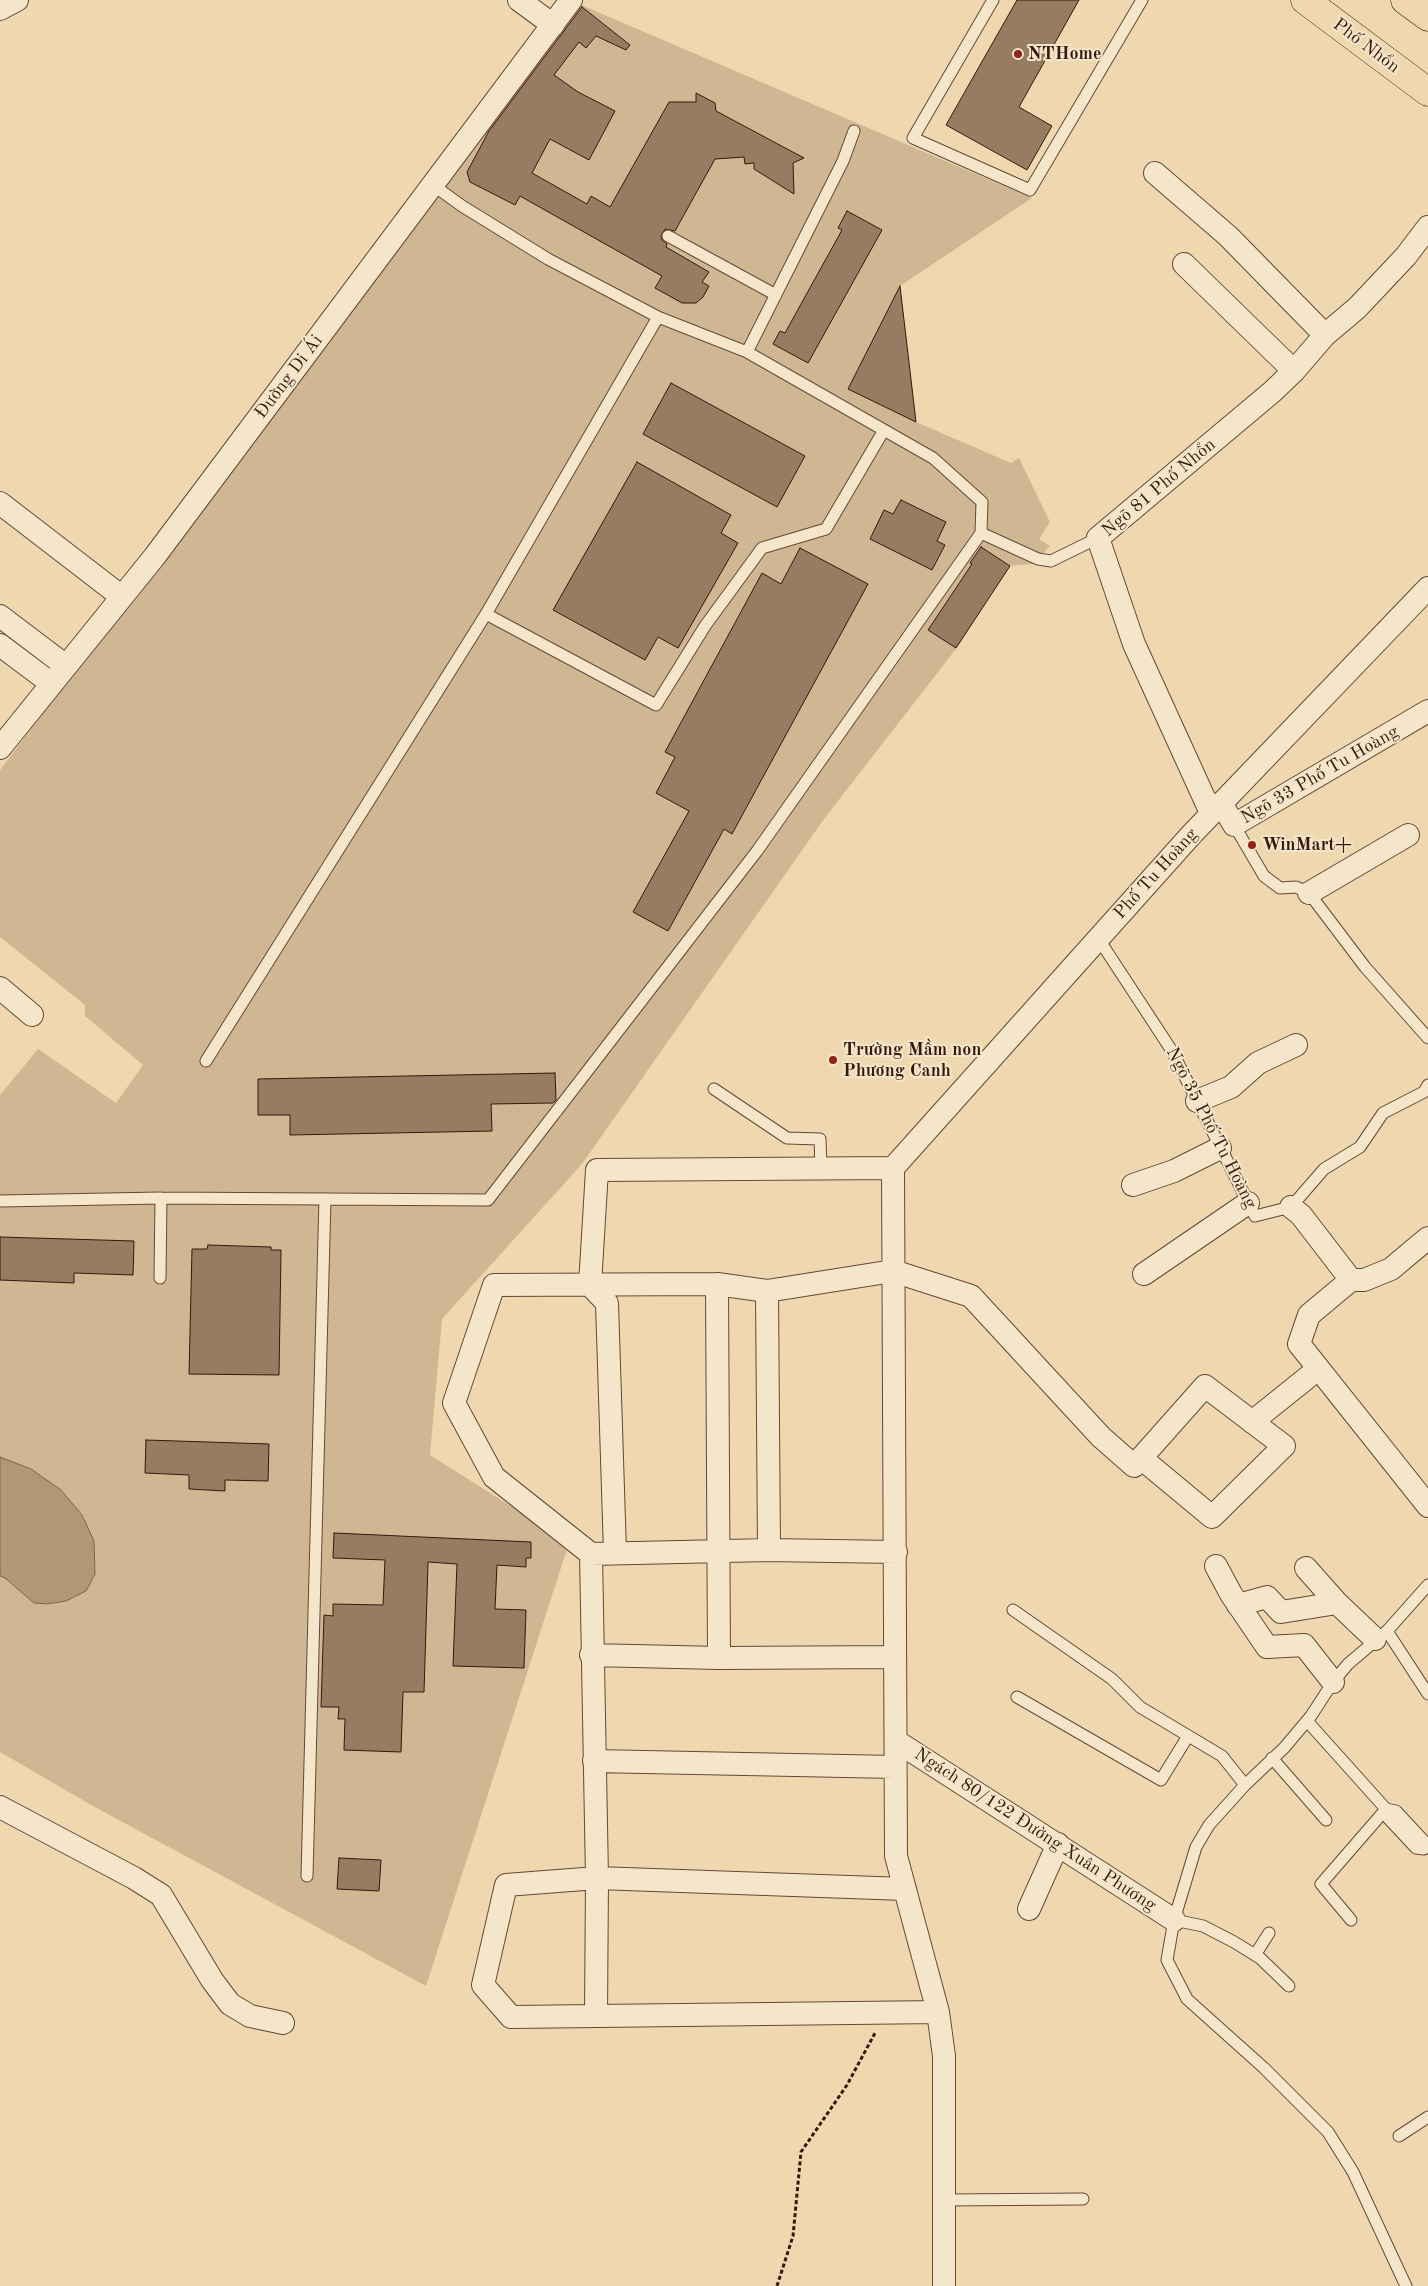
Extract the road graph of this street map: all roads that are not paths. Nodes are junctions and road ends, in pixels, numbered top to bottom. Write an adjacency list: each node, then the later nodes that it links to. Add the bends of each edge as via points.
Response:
1 (17, 0): 8 (street)
2 (519, 0): 10 (street)
3 (571, 0): 10 (street, Đường Di Ái)
4 (993, 0): 5 (lane, via 912,138 1030,190)
5 (1142, 0)
6 (1305, 0): 11 (highway, Phố Nhổn)
7 (1405, 0): 9 (highway)
8 (0, 9)
9 (1428, 17)
10 (553, 25): 14 (street, Đường Di Ái)
11 (1428, 92)
12 (854, 132): 18 (lane)
13 (1155, 174): 20 (street, via 1228,236)
14 (433, 185): 19 (lane, via 548,259); 28 (street, Đường Di Ái)
15 (1428, 227): 20 (street, Ngõ 81 Phố Nhổn, via 1406,256 1357,308)
16 (668, 236): 18 (lane)
17 (1184, 264): 22 (street)
18 (776, 294): 21 (lane)
19 (658, 318): 21 (lane); 29 (lane)
20 (1325, 335): 22 (street, Ngõ 81 Phố Nhổn)
21 (747, 352): 23 (lane)
22 (1294, 371): 26 (street, Ngõ 81 Phố Nhổn)
23 (884, 430): 25 (lane, via 933,458 982,502); 29 (lane, via 826,529 762,548 704,626 656,705)
24 (0, 503): 28 (street)
25 (981, 533): 26 (lane, via 1038,559 1051,561); 54 (lane, via 757,851 488,1200)
26 (1098, 538): 36 (street, Ngõ 81 Phố Nhổn, via 1134,644)
27 (1428, 588): 36 (street, Phố Tu Hoàng)
28 (122, 598): 32 (street, Đường Di Ái)
29 (486, 614): 45 (lane)
30 (0, 616): 32 (street)
31 (0, 645): 33 (street)
32 (66, 666): 33 (street, Đường Di Ái)
33 (52, 684): 35 (street, Đường Di Ái)
34 (1428, 711): 37 (street, Ngõ 33 Phố Tu Hoàng)
35 (0, 748)
36 (1216, 808): 37 (street, Ngõ 33 Phố Tu Hoàng); 40 (street, Phố Tu Hoàng)
37 (1234, 825): 39 (lane, via 1264,876 1280,888 1296,887)
38 (1408, 835): 39 (street)
39 (1309, 893): 43 (lane, via 1365,967)
40 (1098, 938): 48 (lane, Ngõ 35 Phố Tu Hoàng, via 1172,1051); 50 (street, Phố Tu Hoàng)
41 (0, 988): 42 (street)
42 (32, 1015)
43 (1428, 1038)
44 (1296, 1045): 48 (street, via 1258,1064 1231,1087)
45 (206, 1061)
46 (1428, 1085): 57 (lane, via 1424,1092 1383,1113 1360,1147 1324,1169)
47 (714, 1089): 51 (lane, via 787,1138 820,1139)
48 (1197, 1101): 49 (lane, Ngõ 35 Phố Tu Hoàng)
49 (1220, 1148): 52 (street, via 1174,1171); 56 (lane, Ngõ 35 Phố Tu Hoàng)
50 (893, 1168): 51 (street); 59 (street)
51 (821, 1169): 64 (street, via 597,1170)
52 (1133, 1185)
53 (161, 1198): 54 (lane); 55 (lane); 61 (lane)
54 (325, 1199): 100 (lane)
55 (0, 1201)
56 (1248, 1203): 57 (lane, Ngõ 35 Phố Tu Hoàng, via 1255,1216); 60 (street)
57 (1290, 1207): 62 (street, via 1300,1215)
58 (1428, 1238): 62 (street, via 1391,1268 1364,1280)
59 (893, 1272): 65 (street); 68 (street, via 971,1296 1101,1437 1134,1466); 73 (street)
60 (1144, 1274)
61 (160, 1278)
62 (1351, 1280): 66 (street, via 1309,1315 1299,1344)
63 (717, 1284): 64 (street); 65 (street); 71 (street)
64 (590, 1285): 72 (street, via 607,1303); 74 (street, via 494,1285 454,1403 494,1477)
65 (767, 1291): 70 (street)
66 (1318, 1369): 67 (street); 69 (street)
67 (1252, 1422): 68 (street, via 1205,1386); 68 (street, via 1284,1446 1212,1517)
68 (1141, 1458)
69 (1428, 1506)
70 (769, 1550): 71 (street); 73 (street)
71 (718, 1551): 72 (street); 84 (street)
72 (615, 1552): 74 (street)
73 (896, 1552): 83 (street)
74 (590, 1554): 82 (street)
75 (1216, 1566): 79 (street)
76 (1306, 1568): 78 (street)
77 (1428, 1585): 81 (lane)
78 (1337, 1603): 79 (street, via 1281,1612 1267,1597); 81 (street)
79 (1238, 1605): 85 (street, via 1267,1647 1304,1646)
80 (1014, 1610): 89 (lane, via 1112,1679 1140,1707)
81 (1381, 1635): 85 (lane); 86 (lane)
82 (591, 1656): 84 (street); 92 (street)
83 (894, 1657): 84 (street); 90 (street)
84 (719, 1658)
85 (1333, 1682): 88 (lane)
86 (1428, 1694)
87 (1017, 1697): 89 (lane, via 1161,1780)
88 (1307, 1721): 91 (lane); 96 (lane)
89 (1188, 1736): 94 (lane, via 1222,1756)
90 (896, 1741): 93 (street); 98 (street, Ngách 80/122 Đường Xuân Phương)
91 (1272, 1758): 94 (lane); 97 (lane)
92 (594, 1761): 93 (street); 101 (street)
93 (895, 1767): 102 (street, via 896,1856)
94 (1245, 1785): 104 (lane, via 1209,1825 1196,1847)
95 (0, 1807): 111 (street, via 161,1895 230,2004 250,2016)
96 (1386, 1808): 99 (lane, via 1396,1811 1424,1842 1424,1849); 105 (lane, via 1321,1884)
97 (1326, 1820)
98 (1058, 1844): 103 (street); 104 (street, Ngách 80/122 Đường Xuân Phương)
99 (1416, 1848)
100 (307, 1876)
101 (597, 1878): 102 (street); 110 (street); 110 (street, via 506,1885 483,1985 510,2017)
102 (905, 1889): 109 (street)
103 (1029, 1909)
104 (1174, 1920): 107 (lane, via 1203,1926); 117 (lane, via 1167,1960 1187,1999 1264,2068 1328,2132 1353,2172)
105 (1351, 1920)
106 (1269, 1933): 107 (lane)
107 (1255, 1955): 108 (lane)
108 (1289, 1986)
109 (938, 2012): 110 (street); 115 (street, via 944,2056)
110 (596, 2016)
111 (283, 2023)
112 (1428, 2116): 113 (lane)
113 (1399, 2136)
114 (1083, 2199): 115 (lane)
115 (944, 2200): 116 (street)
116 (944, 2286)
117 (1406, 2286)

